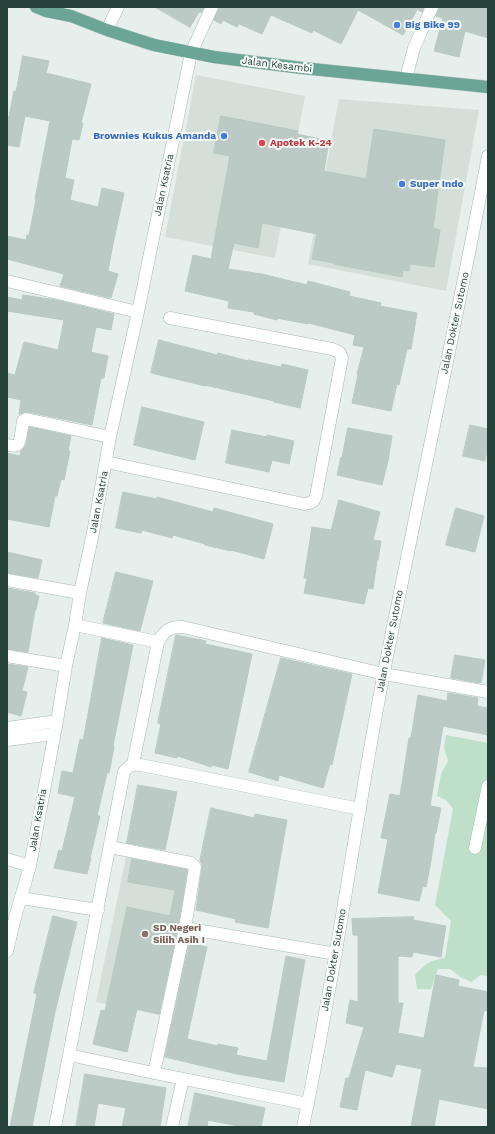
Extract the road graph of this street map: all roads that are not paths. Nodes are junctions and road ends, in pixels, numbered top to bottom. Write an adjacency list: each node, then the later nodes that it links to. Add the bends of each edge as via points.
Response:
1 (36, 7): 6 (main road, Jalan Kesambi)
2 (60, 7): 6 (main road, Jalan Kesambi)
3 (118, 7): 7 (street)
4 (212, 7): 8 (street, Jalan Ksatria)
5 (432, 7): 9 (street, via 414,48)
6 (71, 16): 7 (main road, Jalan Kesambi)
7 (107, 30): 8 (main road, Jalan Kesambi, via 154,45)
8 (191, 53): 9 (main road, Jalan Kesambi); 13 (street, Jalan Ksatria)
9 (406, 78): 10 (main road, Jalan Kesambi)
10 (488, 87)
11 (488, 156): 24 (street, Jalan Dokter Sutomo)
12 (7, 281): 13 (street)
13 (138, 312): 15 (street, Jalan Ksatria)
14 (170, 318): 17 (street, via 339,352 342,358 314,501 304,504)
15 (110, 437): 16 (street, via 26,419 23,421 20,441 15,446); 17 (street, Jalan Ksatria)
16 (7, 445)
17 (106, 462): 19 (street, Jalan Ksatria)
18 (7, 580): 19 (street)
19 (80, 593): 20 (street, Jalan Ksatria)
20 (75, 625): 21 (street); 23 (street, Jalan Ksatria)
21 (158, 642): 24 (street, via 169,628 178,627); 30 (street)
22 (7, 656): 23 (street)
23 (66, 666): 26 (street, Jalan Ksatria)
24 (384, 674): 25 (street); 32 (street, Jalan Dokter Sutomo)
25 (488, 692)
26 (57, 721): 27 (street); 28 (street, Jalan Ksatria)
27 (7, 728)
28 (54, 734): 29 (street); 36 (street, Jalan Ksatria)
29 (7, 740)
30 (133, 764): 32 (street); 33 (street, via 124,772)
31 (488, 786): 34 (street)
32 (360, 809): 42 (street, Jalan Dokter Sutomo)
33 (110, 847): 38 (street); 40 (street, via 194,865)
34 (475, 848)
35 (7, 859): 36 (street)
36 (30, 866): 37 (street, Jalan Ksatria)
37 (21, 898): 38 (street); 39 (street, Jalan Ksatria)
38 (98, 910): 43 (street)
39 (12, 913): 41 (street, Jalan Ksatria)
40 (185, 928): 42 (street); 44 (street)
41 (7, 951)
42 (336, 954): 46 (street, Jalan Dokter Sutomo)
43 (68, 1055): 44 (street); 47 (street)
44 (154, 1073): 45 (street)
45 (183, 1079): 46 (street); 48 (street)
46 (308, 1104): 49 (street, Jalan Dokter Sutomo)
47 (55, 1127)
48 (172, 1127)
49 (303, 1127)

